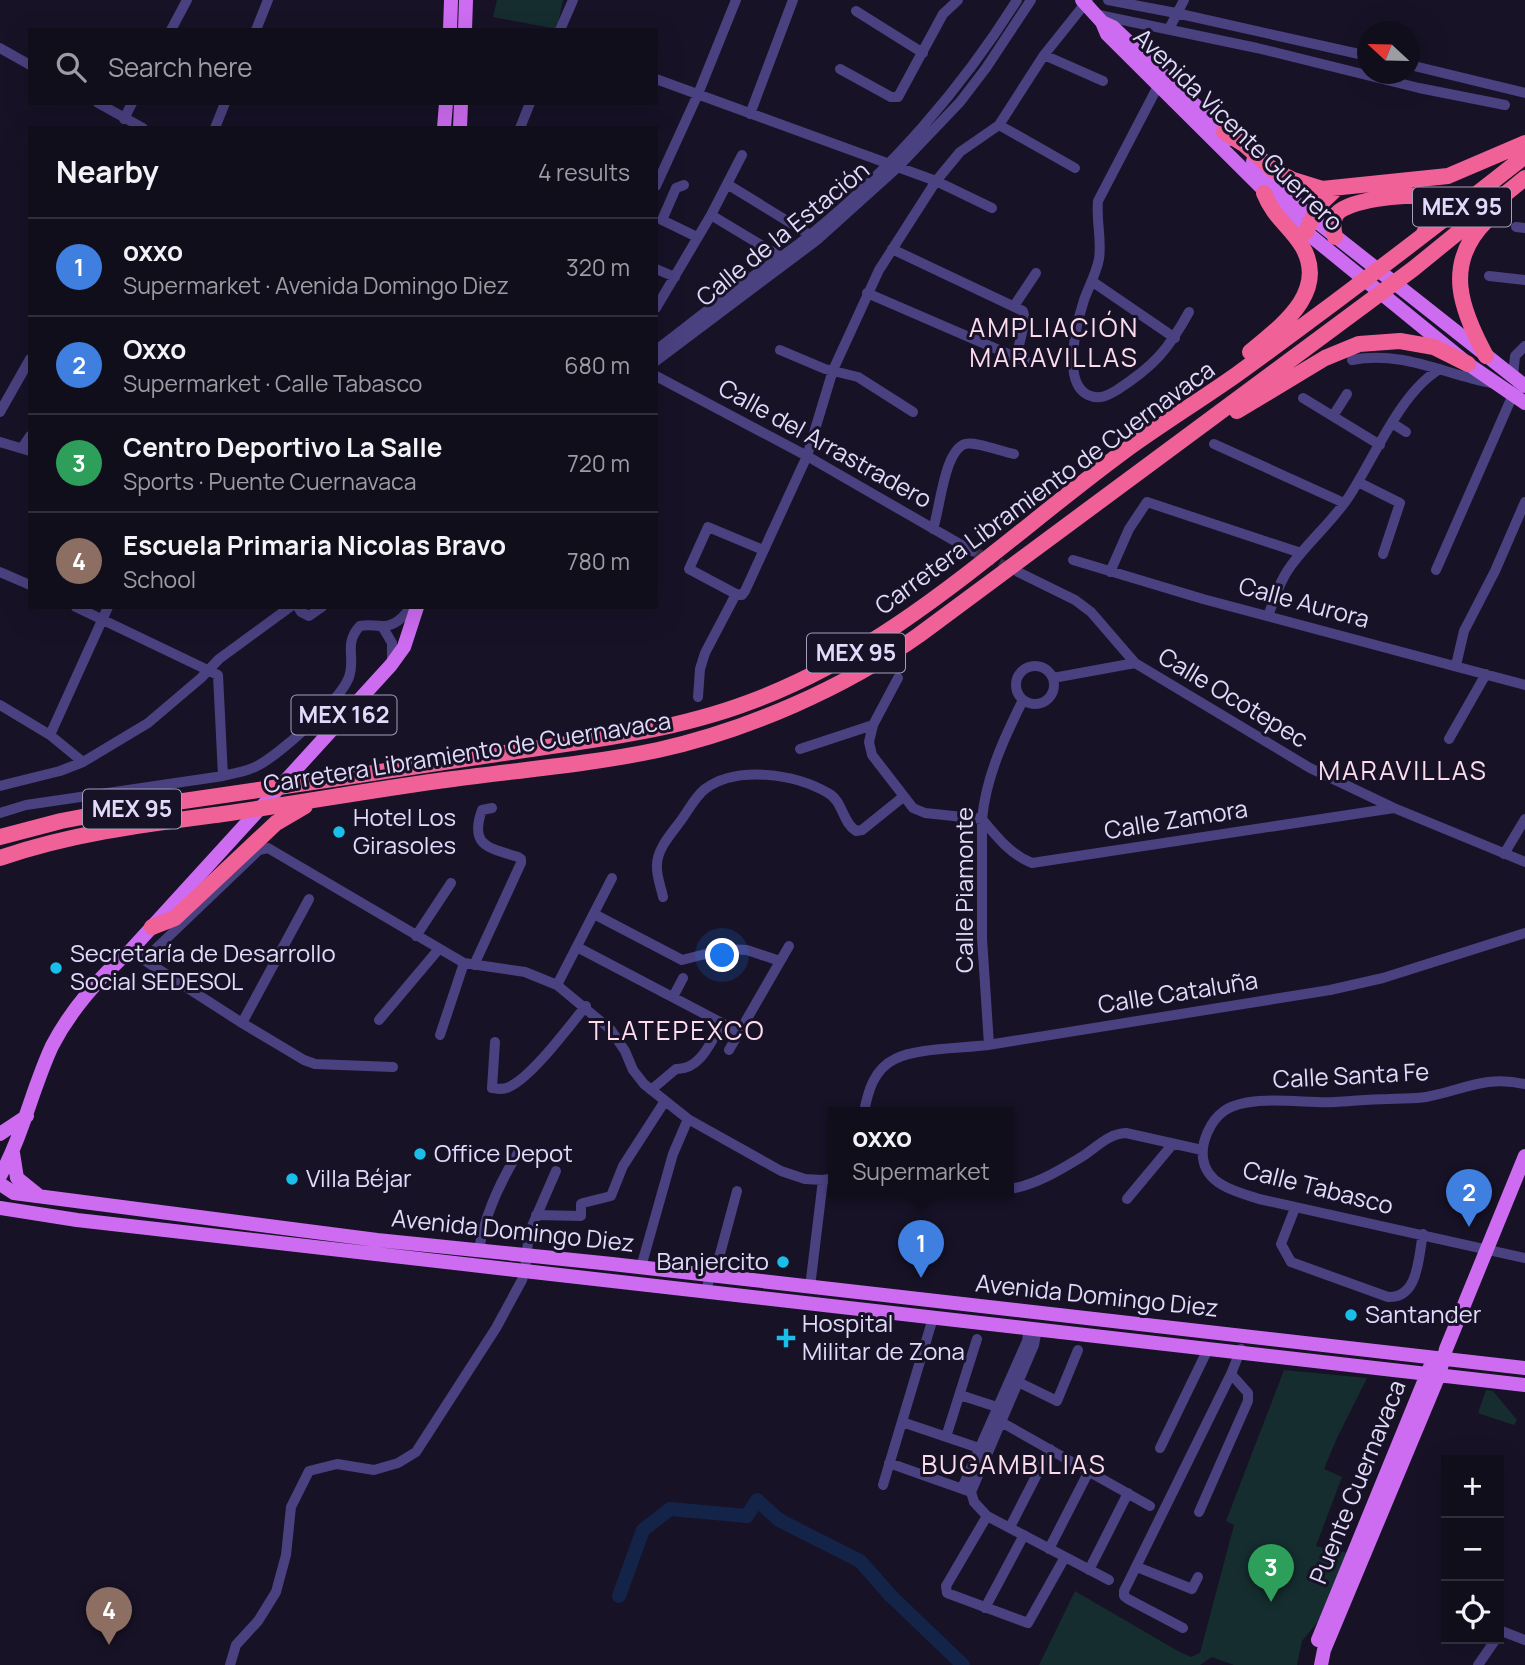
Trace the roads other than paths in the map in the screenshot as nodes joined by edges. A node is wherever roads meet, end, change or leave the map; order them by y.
1 (187, 0) edge
2 (268, 0) edge
3 (451, 0) edge
4 (466, 0) edge
5 (573, 0) edge
6 (736, 0) edge
7 (793, 0) edge
8 (958, 0) edge
9 (1108, 0) edge
10 (1184, 0) edge
11 (1024, 1) edge
12 (1090, 8) edge
13 (856, 11) dead end
14 (1176, 12) junction
15 (172, 28) edge
16 (257, 28) edge
17 (450, 28) edge
18 (465, 28) edge
19 (561, 28) edge
20 (1169, 29) junction
21 (1262, 32) junction
22 (0, 48) edge
23 (1257, 48) junction
24 (923, 52) junction
25 (1357, 54) edge
26 (1044, 55) junction
27 (28, 64) edge
28 (1420, 68) edge
29 (840, 69) dead end
30 (658, 80) edge
31 (1470, 80) junction
32 (1103, 81) dead end
33 (1158, 86) junction
34 (1525, 93) edge
35 (698, 94) junction
36 (1467, 97) junction
37 (100, 105) edge
38 (131, 105) edge
39 (224, 105) edge
40 (446, 105) edge
41 (461, 105) edge
42 (529, 105) edge
43 (1504, 105) dead end
44 (750, 114) junction
45 (1196, 115) junction
46 (124, 119) junction
47 (999, 125) junction
48 (139, 126) edge
49 (216, 126) edge
50 (444, 126) edge
51 (460, 126) edge
52 (521, 126) edge
53 (1224, 132) junction
54 (1525, 143) edge
55 (742, 155) dead end
56 (1525, 156) edge
57 (658, 158) edge
58 (668, 162) junction
59 (893, 165) junction
60 (1075, 168) dead end
61 (936, 181) junction
62 (658, 182) edge
63 (1521, 182) edge
64 (727, 184) junction
65 (684, 185) dead end
66 (1336, 189) junction
67 (1264, 192) junction
68 (992, 208) dead end
69 (711, 215) junction
70 (1308, 224) junction
71 (810, 235) junction
72 (697, 237) junction
73 (1335, 237) junction
74 (1421, 239) junction
75 (892, 249) junction
76 (785, 259) junction
77 (658, 270) edge
78 (1036, 273) dead end
79 (1489, 276) dead end
80 (675, 277) junction
81 (1525, 280) edge
82 (1093, 282) junction
83 (867, 293) junction
84 (658, 305) edge
85 (1019, 309) junction
86 (1189, 312) dead end
87 (1458, 334) junction
88 (1175, 338) junction
89 (1525, 346) edge
90 (1447, 347) junction
91 (658, 349) edge
92 (780, 350) dead end
93 (1486, 356) junction
94 (1016, 358) junction
95 (658, 359) edge
96 (1352, 360) dead end
97 (28, 363) edge
98 (1029, 363) dead end
99 (1468, 363) junction
100 (1440, 369) junction
101 (833, 370) junction
102 (658, 377) edge
103 (1497, 384) junction
104 (1519, 388) edge
105 (1346, 394) dead end
106 (1303, 398) dead end
107 (0, 412) edge
108 (913, 412) dead end
109 (1333, 416) junction
110 (1170, 419) junction
111 (1392, 423) junction
112 (1406, 432) dead end
113 (0, 442) edge
114 (1214, 444) dead end
115 (1380, 445) junction
116 (26, 449) edge
117 (1014, 454) dead end
118 (807, 456) junction
119 (1148, 465) junction
120 (1358, 482) junction
121 (1525, 502) edge
122 (1344, 503) junction
123 (933, 529) junction
124 (763, 550) junction
125 (972, 551) tunnel mouth
126 (1301, 553) junction
127 (1383, 554) dead end
128 (1073, 560) dead end
129 (1436, 570) dead end
130 (0, 572) edge
131 (1018, 572) tunnel mouth
132 (1110, 572) junction
133 (28, 584) edge
134 (736, 594) junction
135 (80, 609) edge
136 (107, 609) edge
137 (287, 609) edge
138 (299, 609) edge
139 (319, 609) edge
140 (409, 609) edge
141 (416, 609) edge
142 (1268, 616) junction
143 (103, 620) junction
144 (382, 626) junction
145 (1135, 663) junction
146 (391, 665) junction
147 (1456, 665) junction
148 (208, 671) junction
149 (1486, 674) junction
150 (898, 678) dead end
151 (1053, 678) junction
152 (1525, 685) edge
153 (698, 696) dead end
154 (1023, 700) junction
155 (0, 705) edge
156 (873, 725) junction
157 (50, 734) junction
158 (1449, 739) dead end
159 (800, 748) dead end
160 (83, 762) junction
161 (223, 776) junction
162 (0, 786) edge
163 (338, 795) junction
164 (903, 797) junction
165 (1394, 807) junction
166 (492, 808) dead end
167 (0, 813) edge
168 (1525, 819) edge
169 (982, 820) junction
170 (0, 837) edge
171 (1504, 854) junction
172 (0, 858) edge
173 (1525, 862) edge
174 (612, 878) dead end
175 (451, 883) dead end
176 (663, 897) dead end
177 (309, 899) dead end
178 (594, 914) junction
179 (152, 927) junction
180 (1525, 933) edge
181 (416, 936) junction
182 (789, 946) dead end
183 (577, 947) junction
184 (438, 950) junction
185 (130, 951) junction
186 (144, 960) junction
187 (780, 961) junction
188 (469, 964) junction
189 (683, 978) dead end
190 (557, 985) junction
191 (673, 997) junction
192 (586, 1006) junction
193 (379, 1020) dead end
194 (242, 1023) junction
195 (723, 1023) junction
196 (739, 1032) junction
197 (440, 1035) dead end
198 (495, 1042) dead end
199 (989, 1045) junction
200 (729, 1050) dead end
201 (393, 1067) dead end
202 (1525, 1084) edge
203 (651, 1090) junction
204 (665, 1101) junction
205 (864, 1107) edge
206 (28, 1115) junction
207 (688, 1119) junction
208 (0, 1134) edge
209 (1172, 1145) junction
210 (1202, 1150) junction
211 (13, 1153) junction
212 (518, 1153) dead end
213 (1525, 1156) edge
214 (556, 1171) dead end
215 (0, 1176) edge
216 (828, 1179) edge
217 (0, 1184) edge
218 (1014, 1188) edge
219 (737, 1191) dead end
220 (39, 1196) junction
221 (1127, 1199) dead end
222 (80, 1202) junction
223 (0, 1208) edge
224 (1294, 1208) junction
225 (536, 1215) junction
226 (77, 1220) junction
227 (1423, 1234) junction
228 (480, 1249) junction
229 (1488, 1249) junction
230 (1525, 1258) edge
231 (641, 1267) junction
232 (528, 1269) junction
233 (710, 1276) junction
234 (810, 1287) junction
235 (706, 1292) junction
236 (907, 1298) junction
237 (905, 1314) junction
238 (933, 1318) junction
239 (1033, 1328) junction
240 (1243, 1335) junction
241 (977, 1339) dead end
242 (1208, 1349) junction
243 (1078, 1350) dead end
244 (1444, 1350) junction
245 (1241, 1352) junction
246 (1419, 1355) junction
247 (1479, 1362) junction
248 (1525, 1368) edge
249 (1231, 1374) junction
250 (1433, 1374) junction
251 (1463, 1377) junction
252 (1018, 1382) junction
253 (1525, 1385) edge
254 (960, 1395) junction
255 (1426, 1405) junction
256 (997, 1407) junction
257 (902, 1422) junction
258 (1001, 1422) junction
259 (946, 1437) junction
260 (979, 1448) junction
261 (1160, 1448) dead end
262 (1050, 1449) junction
263 (890, 1462) junction
264 (1089, 1471) junction
265 (883, 1485) dead end
266 (967, 1490) junction
267 (1128, 1493) junction
268 (1382, 1497) junction
269 (1150, 1506) dead end
270 (1199, 1512) dead end
271 (987, 1516) junction
272 (1010, 1527) junction
273 (1024, 1535) junction
274 (1049, 1549) junction
275 (1065, 1557) junction
276 (1137, 1566) junction
277 (1089, 1570) junction
278 (1198, 1577) dead end
279 (1109, 1580) dead end
280 (985, 1608) junction
281 (1183, 1628) dead end
282 (1504, 1635) edge
283 (1525, 1640) edge
284 (1492, 1644) edge
285 (230, 1665) edge
286 (1312, 1665) edge
287 (1321, 1665) edge
288 (1478, 1665) edge

1 - 15 street
2 - 16 street
3 - 17 main road
4 - 18 main road
5 - 19 street
6 - 35 street
7 - 44 street
8 - 24 street
9 - 14 street
10 - 14 street
11 - 59 street, Calle de la Estación
12 - 20 street
12 - 26 street
12 - 33 main road, Avenida Vicente Guerrero
12 - 45 main road, Avenida Vicente Guerrero
13 - 24 street
14 - 20 street
14 - 21 street
20 - 23 street
21 - 23 street
21 - 25 street
22 - 27 street
23 - 36 street
24 - 29 street
26 - 32 street
26 - 47 street
28 - 31 street
30 - 35 street
31 - 34 street
31 - 36 street
33 - 45 main road, Avenida Vicente Guerrero
33 - 82 street
35 - 44 street
35 - 58 street
36 - 43 street
37 - 46 street
38 - 46 street
39 - 49 street
40 - 50 main road
41 - 51 main road
42 - 52 street
44 - 59 street
45 - 53 main road, Avenida Vicente Guerrero
45 - 67 main road, Avenida Vicente Guerrero
46 - 48 street
47 - 60 street
47 - 61 street
53 - 66 highway
53 - 70 main road, Avenida Vicente Guerrero
54 - 66 highway
55 - 64 street
56 - 74 highway, Carretera Libramiento de Cuernavaca / MEX 95
57 - 58 street
58 - 62 street
59 - 61 street
59 - 71 street, Calle de la Estación
59 - 76 street, Calle de la Estación
61 - 68 street
61 - 75 street
63 - 93 highway
63 - 119 highway, Carretera Libramiento de Cuernavaca / MEX 95
64 - 69 street
64 - 71 street
65 - 72 street
66 - 70 highway
67 - 70 main road, Avenida Vicente Guerrero
67 - 110 highway
69 - 72 street
69 - 76 street
70 - 73 main road, Avenida Vicente Guerrero
70 - 90 main road, Avenida Vicente Guerrero
71 - 76 street, Calle de la Estación
72 - 80 street
73 - 74 highway
73 - 87 main road, Avenida Vicente Guerrero
74 - 110 highway, Carretera Libramiento de Cuernavaca / MEX 95
75 - 83 street
75 - 85 street
76 - 91 street, Calle de la Estación
76 - 95 street, Calle de la Estación
77 - 80 street
78 - 85 street
79 - 81 street
80 - 84 street
82 - 88 street
82 - 88 street
83 - 94 street
83 - 101 street
85 - 94 street
86 - 88 street
87 - 90 main road
87 - 93 main road, Avenida Vicente Guerrero
89 - 104 street
90 - 99 main road, Avenida Vicente Guerrero
92 - 101 street
93 - 104 main road, Avenida Vicente Guerrero
94 - 98 street
96 - 100 street
97 - 107 street
99 - 103 main road, Avenida Vicente Guerrero
99 - 119 highway
100 - 103 street
100 - 111 street
101 - 108 street
101 - 118 street
102 - 118 street, Calle del Arrastradero
103 - 104 main road, Avenida Vicente Guerrero
104 - 129 street
105 - 109 street
106 - 109 street
109 - 115 street
110 - 170 highway, Carretera Libramiento de Cuernavaca / MEX 95
111 - 112 street
111 - 115 street
113 - 116 street
114 - 122 street
115 - 120 street
117 - 123 street
118 - 123 street, Calle del Arrastradero
118 - 124 street
119 - 163 highway, Carretera Libramiento de Cuernavaca / MEX 95
120 - 122 street
120 - 127 street
121 - 147 street
122 - 126 street
123 - 125 street, Calle del Arrastradero
124 - 134 street
124 - 134 street
126 - 132 street
126 - 142 street
128 - 132 street, Calle Aurora
130 - 133 street
131 - 145 street, Calle Ocotepec
132 - 142 street, Calle Aurora
134 - 153 street
135 - 143 street
136 - 143 street
137 - 148 street
138 - 139 street
140 - 144 street
141 - 146 main road, MEX 162
142 - 147 street, Calle Aurora
143 - 148 street
143 - 157 street
144 - 146 street
144 - 161 street
145 - 151 street
145 - 165 street, Calle Ocotepec
146 - 179 main road, MEX 162
147 - 149 street, Calle Aurora
148 - 160 street
148 - 161 street
149 - 152 street, Calle Aurora
149 - 158 street
150 - 156 street
151 - 154 street
151 - 154 street
154 - 169 street, Calle Piamonte
155 - 157 street
156 - 159 street
156 - 164 street
157 - 160 street
160 - 162 street
161 - 167 street
163 - 172 highway, Carretera Libramiento de Cuernavaca / MEX 95
163 - 179 highway
164 - 169 street
164 - 176 street
165 - 169 street, Calle Zamora
165 - 171 street, Calle Ocotepec
166 - 188 street
168 - 171 street
169 - 199 street, Calle Piamonte
171 - 173 street, Calle Ocotepec
174 - 178 street
175 - 181 street
177 - 194 street
178 - 183 street
178 - 187 street
179 - 185 main road, MEX 162
180 - 199 street, Calle Cataluña
181 - 184 street
181 - 186 street
182 - 187 street
183 - 190 street
183 - 191 street
184 - 188 street
184 - 193 street
185 - 186 street
185 - 206 main road, MEX 162
186 - 194 street
187 - 196 street
188 - 190 street
188 - 197 street
189 - 191 street
190 - 192 street
191 - 195 street
192 - 198 street
192 - 203 street
194 - 201 street
195 - 196 street
195 - 203 street
196 - 200 street
199 - 205 street, Calle Cataluña
202 - 210 street, Calle Santa Fe
203 - 204 street
204 - 207 street
204 - 225 street
206 - 208 main road
206 - 211 main road, MEX 162
207 - 216 street
207 - 231 street
209 - 210 street
209 - 218 street
209 - 221 street
210 - 224 street, Calle Tabasco
211 - 215 main road, MEX 162
211 - 220 main road
212 - 228 street
213 - 229 main road, Puente Cuernavaca
214 - 225 street
216 - 234 street
217 - 220 main road, Avenida Domingo Diez
219 - 233 street
220 - 222 main road, Avenida Domingo Diez
222 - 226 main road
222 - 228 main road, Avenida Domingo Diez
223 - 226 main road, Avenida Domingo Diez
224 - 227 street, Calle Tabasco
224 - 227 street
225 - 232 street
226 - 232 main road, Avenida Domingo Diez
227 - 229 street, Calle Tabasco
228 - 232 main road, Avenida Domingo Diez
229 - 230 street, Calle Tabasco
229 - 244 main road, Puente Cuernavaca
231 - 232 main road, Avenida Domingo Diez
231 - 233 main road, Avenida Domingo Diez
232 - 235 main road, Avenida Domingo Diez
232 - 285 street
233 - 234 main road, Avenida Domingo Diez
233 - 235 street
234 - 236 main road, Avenida Domingo Diez
235 - 237 main road, Avenida Domingo Diez
236 - 237 main road
236 - 240 main road, Avenida Domingo Diez
237 - 238 main road, Avenida Domingo Diez
238 - 239 main road, Avenida Domingo Diez
238 - 257 street
239 - 242 main road, Avenida Domingo Diez
239 - 252 street
239 - 256 street
240 - 245 street
240 - 246 main road, Avenida Domingo Diez
241 - 254 street
242 - 245 main road, Avenida Domingo Diez
242 - 261 street
243 - 252 street
244 - 246 main road, Avenida Domingo Diez
244 - 246 main road
244 - 247 main road, Avenida Domingo Diez
244 - 247 main road
244 - 250 main road, Puente Cuernavaca
245 - 249 street
245 - 250 main road, Avenida Domingo Diez
247 - 248 main road, Avenida Domingo Diez
249 - 270 street
249 - 276 street
250 - 251 main road, Avenida Domingo Diez
250 - 255 main road, Puente Cuernavaca
250 - 268 main road, Puente Cuernavaca
251 - 253 main road, Avenida Domingo Diez
251 - 255 main road
252 - 258 street
254 - 256 street
254 - 259 street
255 - 268 main road, Puente Cuernavaca
256 - 260 street
257 - 259 street
257 - 263 street
258 - 262 street
258 - 266 street
259 - 260 street
260 - 266 street
262 - 264 street
262 - 272 street
263 - 265 street
263 - 266 street
264 - 267 street
264 - 274 street
266 - 271 street
267 - 269 street
267 - 277 street
268 - 286 main road, Puente Cuernavaca
268 - 287 main road, Puente Cuernavaca
271 - 272 street
271 - 280 street
272 - 273 street
273 - 274 street
273 - 280 street
274 - 275 street
275 - 277 street
275 - 280 street
276 - 278 street
276 - 281 street
277 - 279 street
282 - 283 street
284 - 288 street

